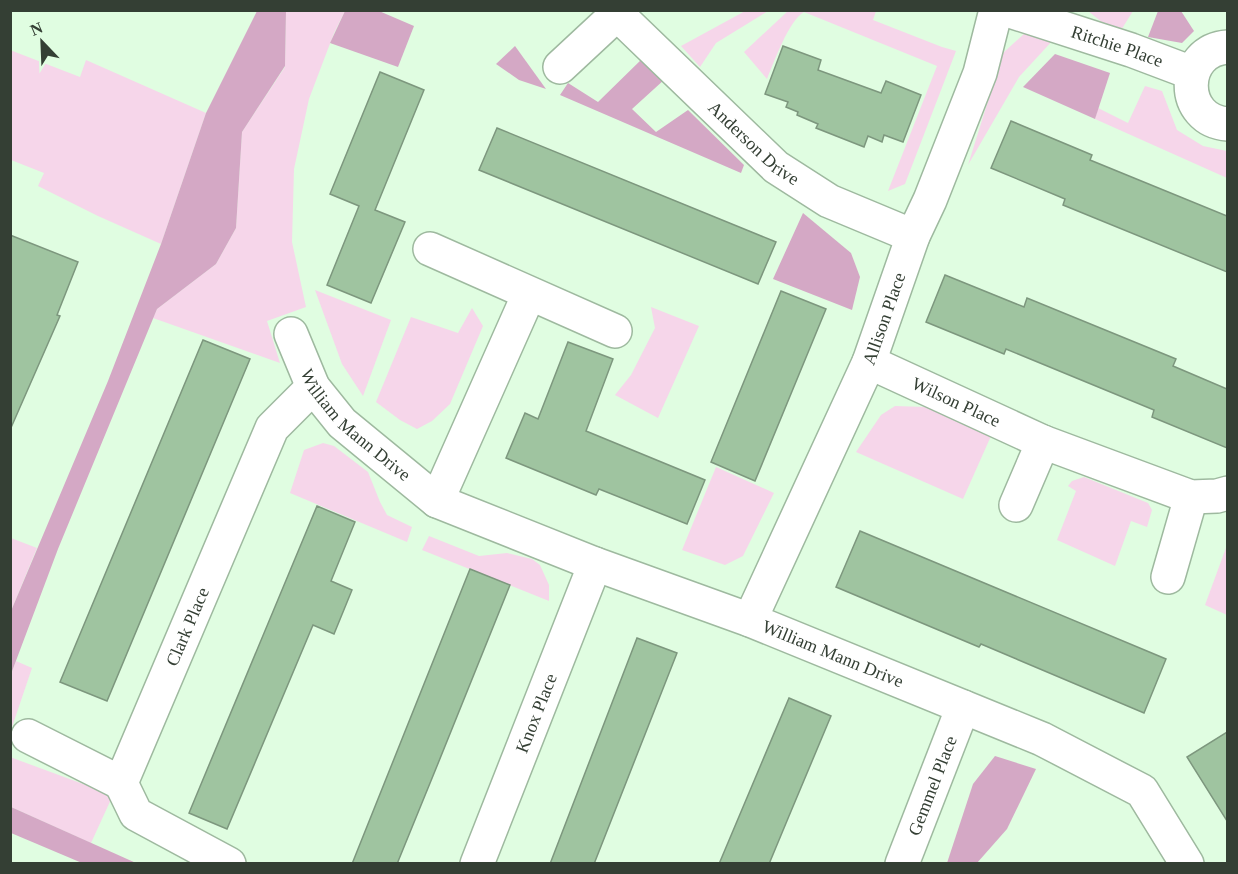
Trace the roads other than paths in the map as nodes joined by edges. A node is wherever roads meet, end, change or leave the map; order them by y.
1 (996, 10) edge
2 (1007, 10) edge
3 (615, 12) edge
4 (1227, 47) edge
5 (560, 67) dead end
6 (1192, 73) junction
7 (1227, 124) edge
8 (913, 236) junction
9 (430, 249) dead end
10 (529, 294) junction
11 (615, 331) dead end
12 (291, 334) dead end
13 (869, 362) junction
14 (313, 387) junction
15 (1043, 442) junction
16 (1227, 493) edge
17 (1191, 497) junction
18 (437, 501) junction
19 (1016, 505) dead end
20 (595, 564) junction
21 (1168, 577) dead end
22 (750, 620) junction
23 (963, 707) junction
24 (28, 735) dead end
25 (121, 783) junction
26 (229, 864) edge
27 (477, 864) edge
28 (902, 864) edge
29 (1187, 864) edge

1 - 8 street, Allison Place
2 - 6 street, Ritchie Place
3 - 5 street, Anderson Drive
3 - 8 street, Anderson Drive
4 - 6 street
6 - 7 street
8 - 13 street, Allison Place
9 - 10 street
10 - 11 street
10 - 18 street
12 - 14 street, William Mann Drive
13 - 15 street, Wilson Place
13 - 22 street, Allison Place
14 - 18 street, William Mann Drive
14 - 25 street, Clark Place
15 - 17 street, Wilson Place
15 - 19 street
16 - 17 street, Wilson Place
17 - 21 street
18 - 20 street, William Mann Drive
20 - 22 street, William Mann Drive
20 - 27 street, Knox Place
22 - 23 street, William Mann Drive
23 - 28 street, Gemmel Place
23 - 29 street, William Mann Drive
24 - 25 street
25 - 26 street

